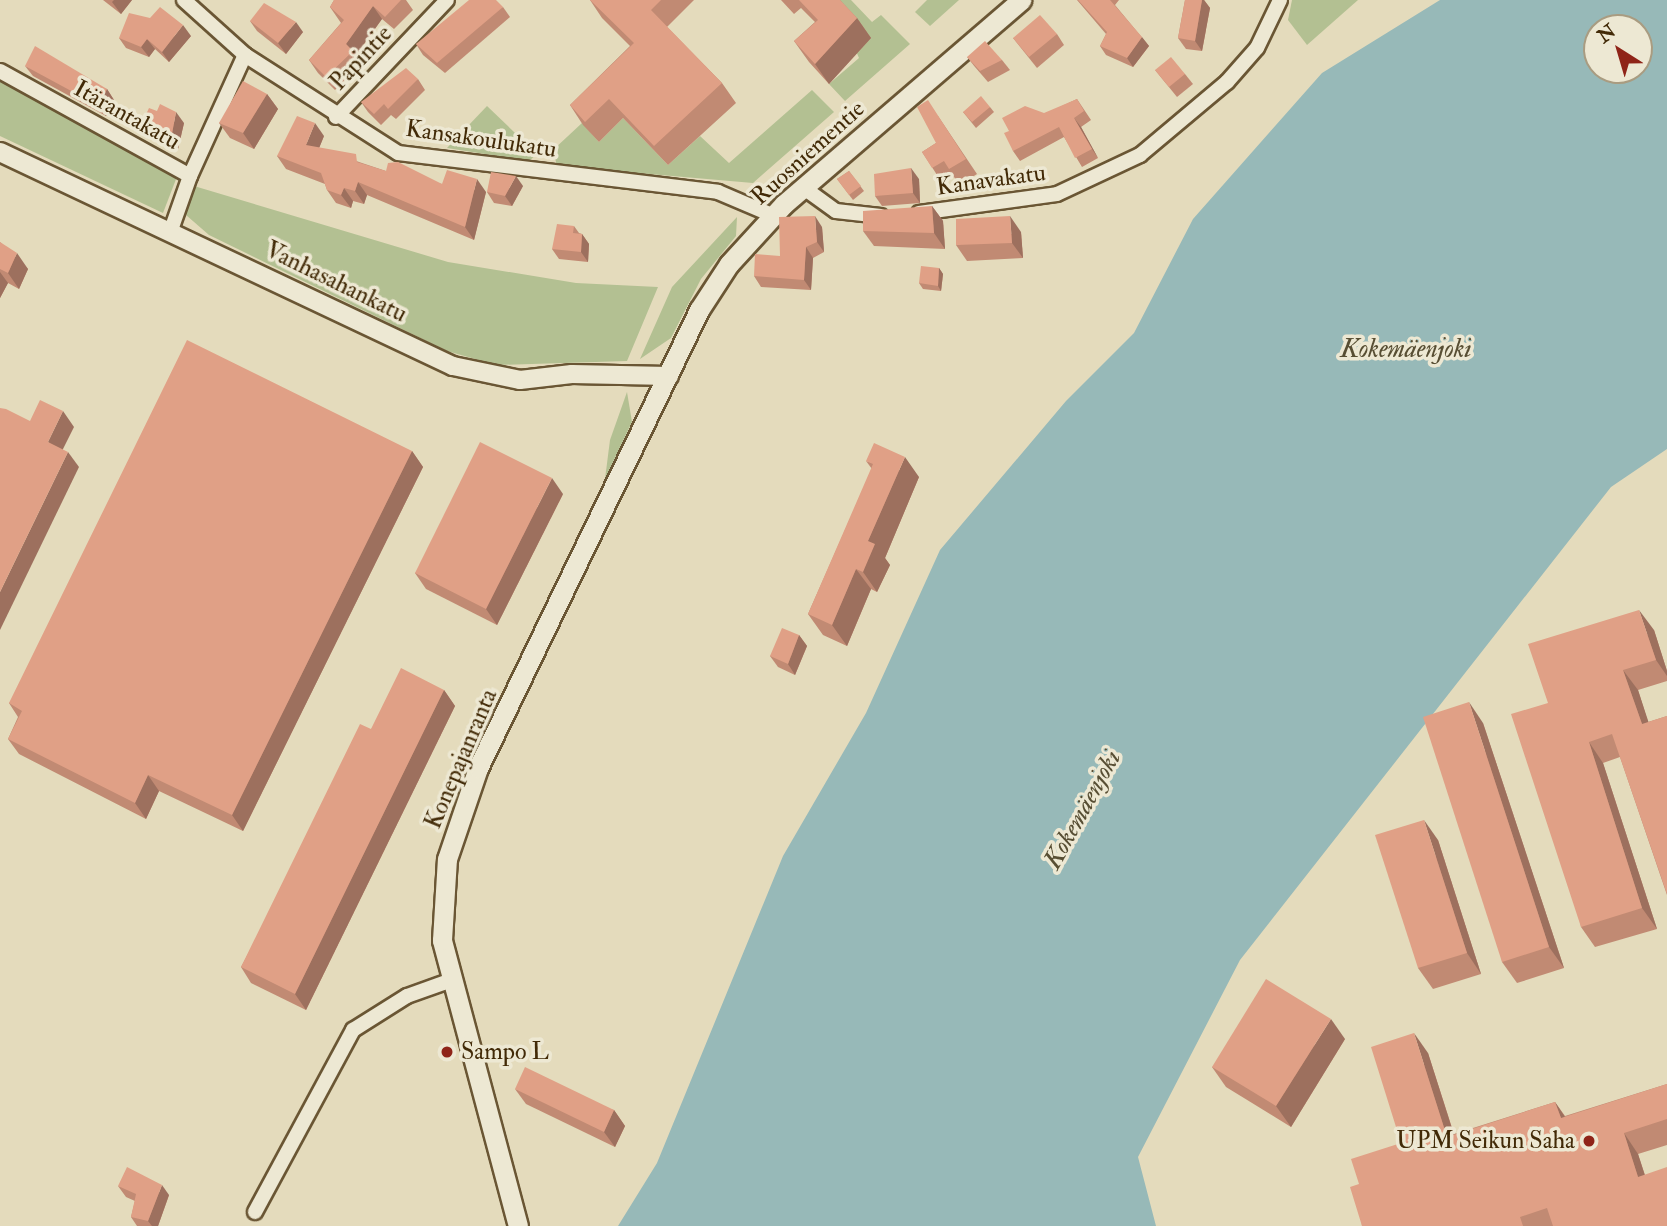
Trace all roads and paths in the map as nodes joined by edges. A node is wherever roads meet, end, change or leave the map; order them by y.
1 (184, 0) edge
2 (447, 0) edge
3 (1021, 0) edge
4 (1280, 0) edge
5 (245, 55) junction
6 (0, 71) edge
7 (336, 117) junction
8 (0, 152) edge
9 (190, 176) junction
10 (804, 188) junction
11 (772, 215) junction
12 (171, 230) junction
13 (669, 376) junction
14 (449, 981) junction
15 (255, 1212) dead end
16 (518, 1226) edge

1 - 5 street, Kansakoulukatu
2 - 7 street, Papintie
3 - 10 main road, Ruosniementie
4 - 10 street, Kanavakatu
5 - 7 street, Kansakoulukatu
5 - 9 street, Itärantakatu
6 - 9 street, Itärantakatu
7 - 11 street, Kansakoulukatu
8 - 12 street, Vanhasahankatu
9 - 12 street
10 - 11 main road, Ruosniementie
11 - 13 main road, Ruosniementie
12 - 13 street, Vanhasahankatu
13 - 14 main road, Konepajanranta
14 - 15 street
14 - 16 main road, Konepajanranta

